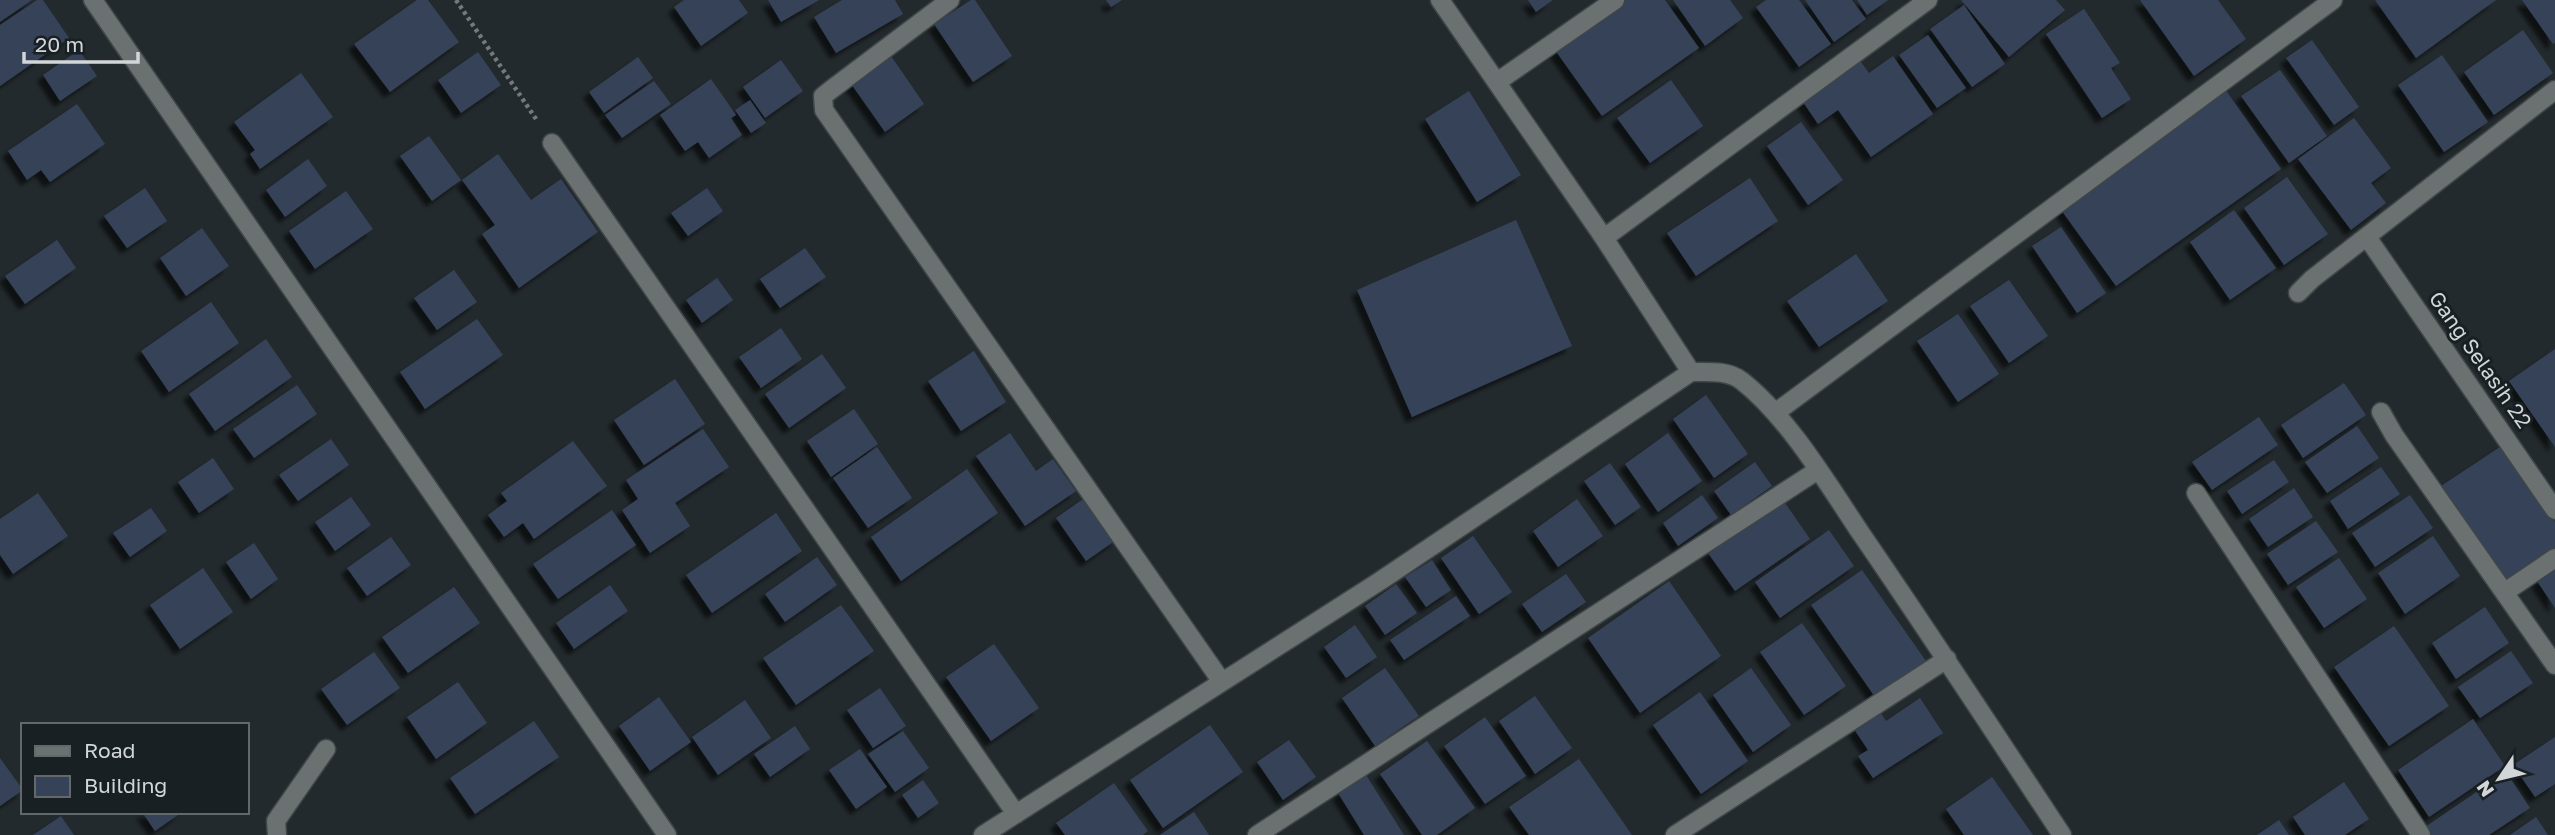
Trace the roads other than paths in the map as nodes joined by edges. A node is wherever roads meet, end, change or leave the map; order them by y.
1 (93, 0) edge
2 (950, 0) edge
3 (1440, 0) edge
4 (1615, 0) edge
5 (1928, 0) edge
6 (2333, 0) edge
7 (1497, 82) junction
8 (2555, 90) edge
9 (552, 143) road end
10 (2367, 237) junction
11 (1604, 238) junction
12 (2298, 293) dead end
13 (1691, 372) junction
14 (2381, 412) dead end
15 (1775, 413) junction
16 (1818, 470) junction
17 (2196, 493) dead end
18 (2555, 510) edge
19 (2555, 558) edge
20 (2505, 592) junction
21 (1947, 659) junction
22 (2555, 665) edge
23 (1222, 682) junction
24 (326, 749) dead end
25 (1016, 814) junction
26 (277, 835) edge
27 (667, 835) edge
28 (983, 835) edge
29 (1257, 835) edge
30 (1675, 835) edge
31 (2062, 835) edge
32 (2421, 835) edge

1 - 27 street
2 - 23 street
3 - 7 street
4 - 7 street
5 - 11 street
6 - 15 street
7 - 11 street
8 - 10 street
9 - 25 street
10 - 12 street
10 - 18 street, Gang Selasih 22
11 - 13 street
13 - 15 street
13 - 23 street
14 - 20 street
15 - 16 street
16 - 21 street
16 - 29 street
17 - 32 street
19 - 20 street
20 - 22 street
21 - 30 street
21 - 31 street
23 - 25 street
24 - 26 street
25 - 28 street

